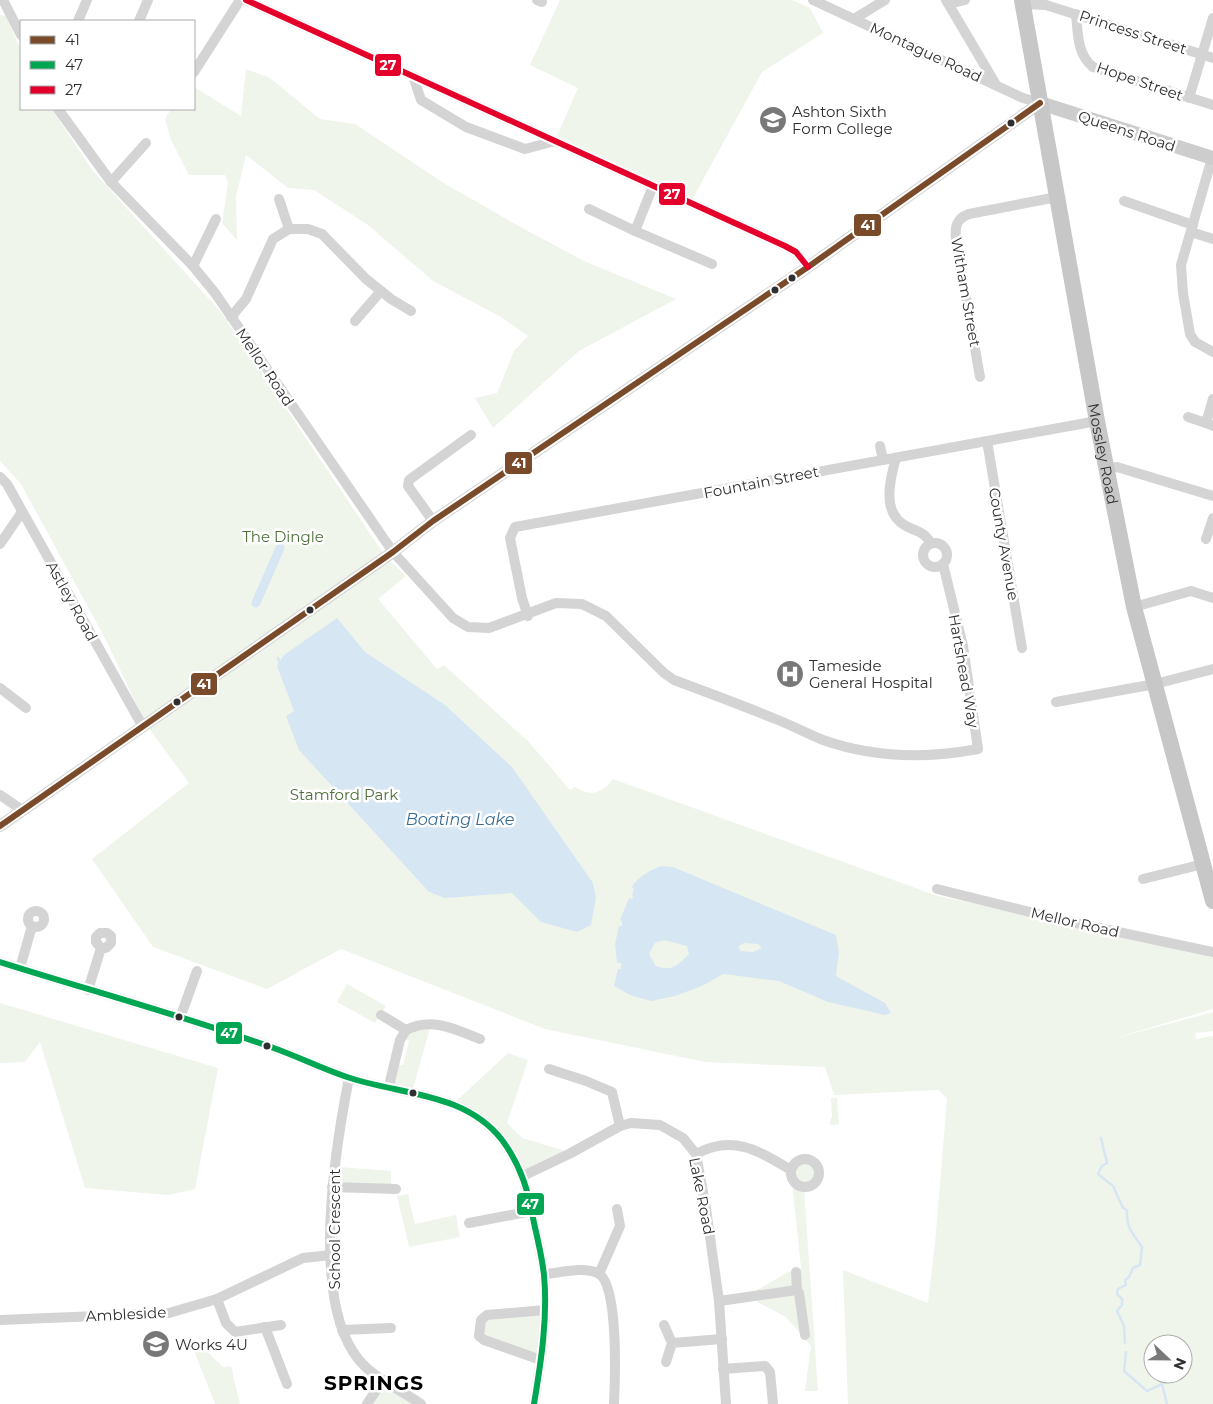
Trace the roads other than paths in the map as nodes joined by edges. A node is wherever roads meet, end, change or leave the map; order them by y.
1 (3, 0) edge
2 (87, 0) edge
3 (148, 0) edge
4 (240, 0) edge
5 (246, 0) edge
6 (813, 0) edge
7 (885, 0) edge
8 (965, 0) edge
9 (948, 2) edge
10 (1023, 2) edge
11 (828, 3) edge
12 (1076, 14) junction
13 (854, 18) junction
14 (1213, 18) edge
15 (78, 20) edge
16 (139, 20) edge
17 (20, 33) edge
18 (1202, 54) junction
19 (1213, 58) edge
20 (195, 70) edge
21 (413, 76) junction
22 (995, 83) junction
23 (1189, 98) junction
24 (1040, 103) junction
25 (1213, 106) edge
26 (61, 110) edge
27 (555, 141) junction
28 (146, 143) dead end
29 (1212, 158) edge
30 (111, 182) junction
31 (653, 186) junction
32 (1057, 197) junction
33 (279, 199) dead end
34 (1124, 202) dead end
35 (589, 209) dead end
36 (216, 219) dead end
37 (1192, 228) junction
38 (289, 229) junction
39 (635, 231) junction
40 (1213, 239) edge
41 (712, 264) dead end
42 (193, 266) junction
43 (808, 267) junction
44 (381, 291) junction
45 (411, 310) dead end
46 (231, 317) junction
47 (356, 321) dead end
48 (1213, 352) edge
49 (980, 377) dead end
50 (1213, 399) edge
51 (1188, 417) dead end
52 (1096, 421) junction
53 (1209, 424) edge
54 (471, 435) dead end
55 (987, 441) junction
56 (880, 446) dead end
57 (896, 458) junction
58 (883, 460) junction
59 (1106, 469) junction
60 (0, 477) edge
61 (1213, 496) edge
62 (22, 512) junction
63 (1213, 518) edge
64 (434, 521) junction
65 (1206, 539) dead end
66 (931, 543) junction
67 (0, 544) edge
68 (393, 552) junction
69 (943, 564) junction
70 (1213, 598) edge
71 (1134, 607) junction
72 (528, 616) junction
73 (1022, 648) dead end
74 (1213, 669) edge
75 (1155, 684) junction
76 (0, 688) edge
77 (1056, 702) dead end
78 (26, 708) dead end
79 (143, 727) junction
80 (0, 795) edge
81 (22, 810) junction
82 (0, 826) edge
83 (1203, 864) junction
84 (1143, 879) dead end
85 (938, 889) dead end
86 (1213, 901) edge
87 (32, 926) dead end
88 (101, 948) dead end
89 (1213, 952) edge
90 (0, 962) edge
91 (20, 968) junction
92 (197, 971) dead end
93 (88, 990) junction
94 (381, 1015) dead end
95 (180, 1018) junction
96 (406, 1030) junction
97 (480, 1039) dead end
98 (550, 1069) dead end
99 (348, 1078) junction
100 (389, 1086) junction
101 (620, 1126) junction
102 (696, 1154) junction
103 (791, 1170) dead end
104 (523, 1176) junction
105 (332, 1187) junction
106 (396, 1189) dead end
107 (618, 1209) dead end
108 (532, 1210) junction
109 (470, 1223) dead end
110 (331, 1254) junction
111 (796, 1272) dead end
112 (544, 1274) junction
113 (599, 1274) junction
114 (797, 1290) junction
115 (217, 1299) junction
116 (718, 1301) junction
117 (545, 1310) junction
118 (0, 1320) edge
119 (282, 1325) dead end
120 (664, 1325) dead end
121 (264, 1327) junction
122 (392, 1328) dead end
123 (342, 1330) junction
124 (805, 1335) dead end
125 (722, 1339) junction
126 (672, 1343) junction
127 (541, 1360) junction
128 (666, 1362) dead end
129 (723, 1369) junction
130 (383, 1380) junction
131 (287, 1384) dead end
132 (367, 1404) edge
133 (421, 1404) edge
134 (534, 1404) edge
135 (614, 1404) edge
136 (726, 1404) edge
137 (773, 1404) edge

1 - 17 street
2 - 15 street
3 - 16 street
4 - 20 street
5 - 21 street
6 - 11 street, Montague Road
7 - 13 street
8 - 9 street
9 - 22 street
10 - 12 street, Princess Street
10 - 24 main road, Mossley Road
11 - 13 street, Montague Road
12 - 18 street, Princess Street
12 - 23 street, Hope Street
13 - 22 street, Montague Road
14 - 18 street
18 - 19 street, Princess Street
18 - 23 street
21 - 27 street
21 - 27 street
22 - 24 street, Montague Road
23 - 25 street, Hope Street
24 - 29 main road, Queens Road
24 - 32 main road, Mossley Road
24 - 43 street
26 - 30 street, Mellor Road
27 - 31 street
28 - 30 street
29 - 37 street
30 - 42 street, Mellor Road
31 - 39 street
31 - 43 street
32 - 49 street, Witham Street
32 - 52 main road, Mossley Road
33 - 38 street
34 - 37 street
35 - 39 street
36 - 42 street
37 - 40 street
37 - 48 street
38 - 44 street
38 - 46 street
39 - 41 street
42 - 46 street, Mellor Road
43 - 64 street
44 - 45 street
44 - 47 street
46 - 68 street, Mellor Road
50 - 53 street
51 - 53 street
52 - 55 street, Fountain Street
52 - 59 main road, Mossley Road
54 - 64 street
55 - 57 street, Fountain Street
55 - 73 street, County Avenue
56 - 58 street
57 - 58 street, Fountain Street
57 - 66 street
58 - 72 street, Fountain Street
59 - 61 street
59 - 71 main road, Mossley Road
60 - 62 street, Astley Road
62 - 67 street
62 - 79 street, Astley Road
63 - 65 street
64 - 68 street
66 - 69 street
66 - 69 street
68 - 72 street, Mellor Road
68 - 79 street
69 - 72 street, Hartshead Way
70 - 71 street
71 - 75 main road, Mossley Road
74 - 75 street
75 - 77 street
75 - 83 main road, Mossley Road
76 - 78 street
79 - 81 street
80 - 81 street
81 - 82 street
83 - 84 street
83 - 86 main road, Mossley Road
85 - 89 street, Mellor Road
87 - 91 street
88 - 93 street
90 - 91 street
91 - 93 street
92 - 95 street
93 - 95 street
94 - 96 street
95 - 99 street
96 - 97 street
96 - 100 street
98 - 101 street
99 - 100 street
99 - 105 street, School Crescent
100 - 104 street
101 - 102 street, Lake Road
101 - 104 street, Lake Road
102 - 103 street
102 - 116 street, Lake Road
104 - 108 street
105 - 106 street
105 - 110 street, School Crescent
107 - 113 street
108 - 109 street
108 - 112 street
110 - 115 street, Ambleside
110 - 123 street, School Crescent
111 - 114 street
112 - 113 street
112 - 117 street
113 - 135 street
114 - 116 street
114 - 124 street
115 - 118 street, Ambleside
115 - 121 street
116 - 125 street, Lake Road
117 - 127 street
117 - 127 street
119 - 121 street
120 - 126 street
121 - 131 street
122 - 123 street
123 - 130 street, School Crescent
125 - 126 street
125 - 129 street, Lake Road
126 - 128 street
127 - 134 street
129 - 136 street, Lake Road
129 - 137 street
130 - 132 street
130 - 133 street, School Crescent

